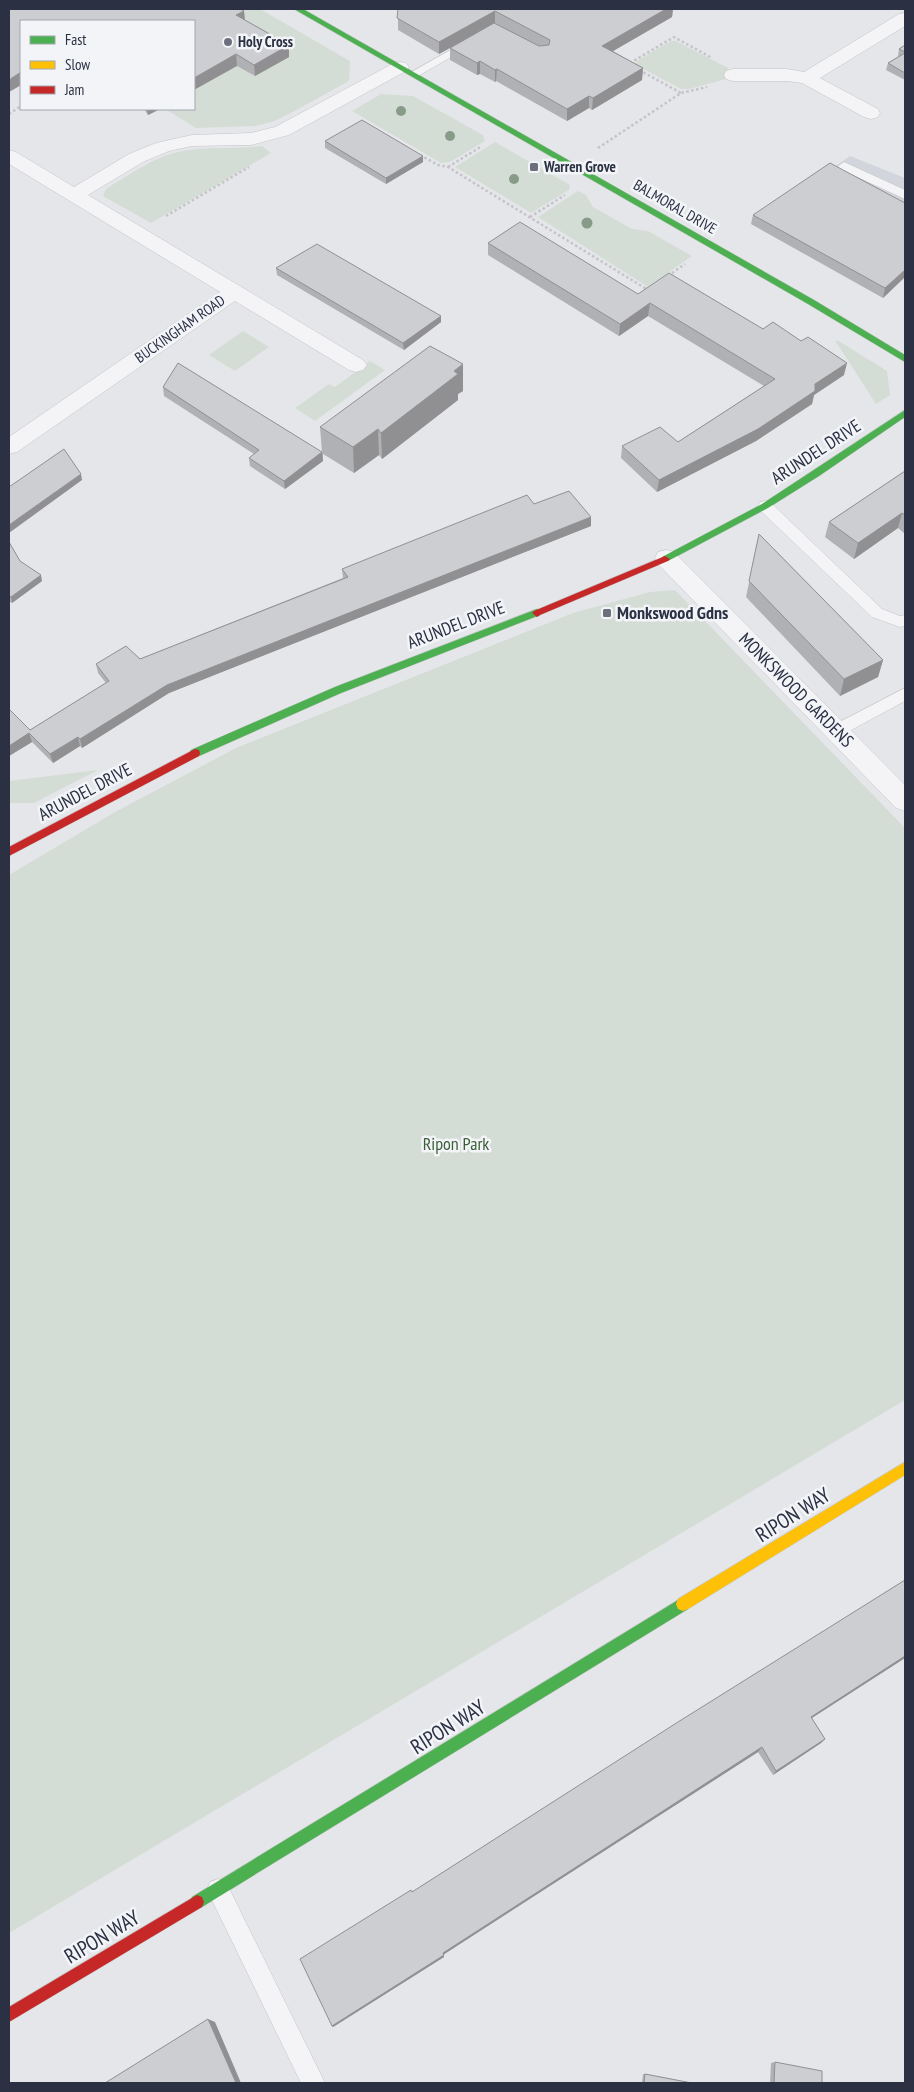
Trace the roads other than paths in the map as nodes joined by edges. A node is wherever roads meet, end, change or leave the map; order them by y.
1 (299, 9) edge
2 (905, 18) edge
3 (478, 38) edge
4 (407, 71) junction
5 (734, 75) road end
6 (807, 78) junction
7 (871, 113) dead end
8 (9, 156) edge
9 (844, 166) dead end
10 (75, 195) junction
11 (905, 195) edge
12 (234, 292) junction
13 (905, 359) edge
14 (356, 365) dead end
15 (905, 413) edge
16 (9, 447) edge
17 (765, 506) junction
18 (666, 558) junction
19 (905, 620) edge
20 (905, 694) edge
21 (836, 731) junction
22 (905, 801) edge
23 (9, 852) edge
24 (905, 1468) edge
25 (218, 1890) junction
26 (9, 2015) edge
27 (313, 2083) edge

1 - 4 street, BALMORAL DRIVE
2 - 6 street
3 - 4 lane
4 - 10 street
4 - 13 street, BALMORAL DRIVE
5 - 6 street
6 - 7 street
8 - 10 street, BUCKINGHAM ROAD
9 - 11 lane
10 - 12 street, BUCKINGHAM ROAD
12 - 14 street
12 - 16 street, BUCKINGHAM ROAD
15 - 17 street, ARUNDEL DRIVE
17 - 18 street, ARUNDEL DRIVE
17 - 19 lane
18 - 21 street, MONKSWOOD GARDENS
18 - 23 street, ARUNDEL DRIVE
20 - 21 lane
21 - 22 street, MONKSWOOD GARDENS
24 - 25 street, RIPON WAY
25 - 26 street, RIPON WAY
25 - 27 lane

